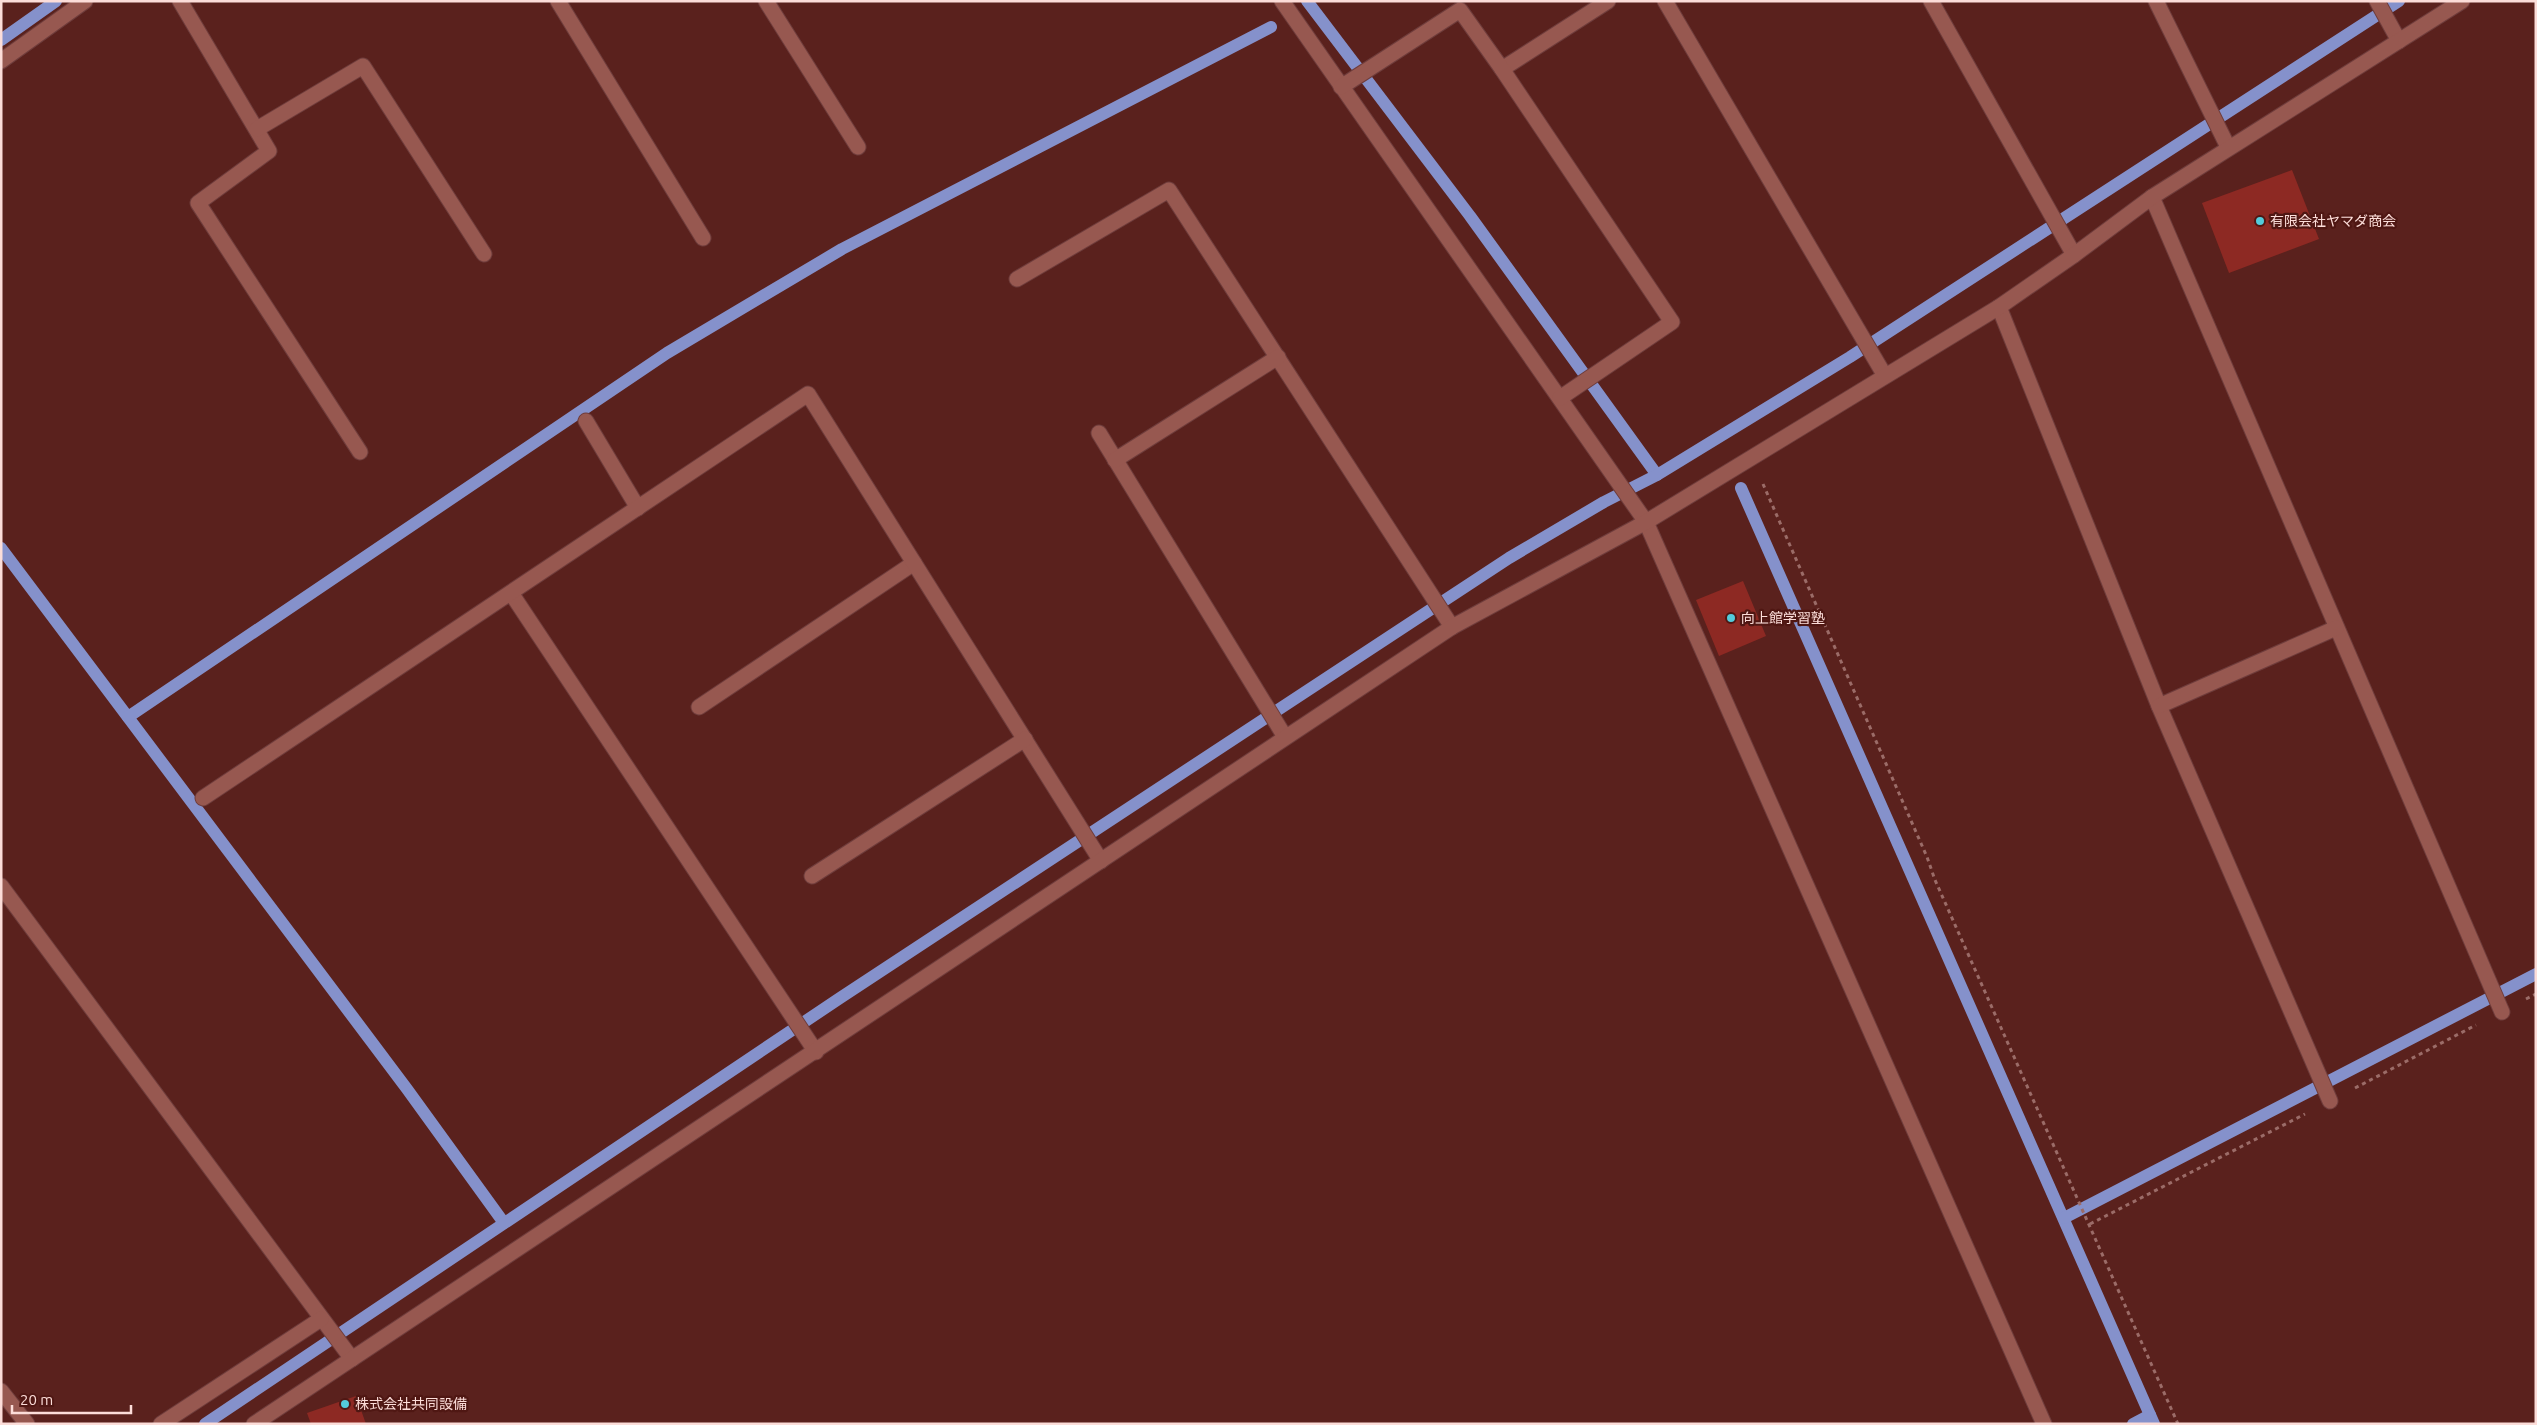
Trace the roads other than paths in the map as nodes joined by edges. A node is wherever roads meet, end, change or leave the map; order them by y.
1 (85, 1) edge
2 (180, 1) edge
3 (558, 1) edge
4 (766, 1) edge
5 (1608, 1) edge
6 (1665, 1) edge
7 (1931, 1) edge
8 (2156, 1) edge
9 (2377, 1) edge
10 (2462, 1) edge
11 (1284, 2) edge
12 (2399, 41) junction
13 (1, 61) edge
14 (1502, 69) junction
15 (1347, 83) junction
16 (257, 129) junction
17 (2226, 141) junction
18 (858, 146) dead end
19 (2152, 197) junction
20 (703, 238) dead end
21 (484, 254) dead end
22 (2074, 255) junction
23 (1016, 279) dead end
24 (1999, 307) junction
25 (1278, 357) junction
26 (1885, 376) junction
27 (1560, 398) junction
28 (586, 421) dead end
29 (1099, 433) dead end
30 (360, 452) dead end
31 (1115, 460) junction
32 (638, 508) junction
33 (1646, 522) junction
34 (914, 563) junction
35 (511, 592) junction
36 (1449, 624) junction
37 (2336, 628) junction
38 (698, 706) dead end
39 (2159, 706) junction
40 (1281, 731) junction
41 (1025, 740) junction
42 (203, 798) dead end
43 (1097, 854) junction
44 (812, 876) dead end
45 (1, 886) edge
46 (2500, 1007) dead end
47 (811, 1045) junction
48 (2324, 1089) dead end
49 (324, 1322) junction
50 (352, 1359) junction
51 (1, 1391) edge
52 (27, 1424) edge
53 (161, 1424) edge
54 (254, 1424) edge
55 (2044, 1424) edge

1 - 13 street
2 - 16 street
3 - 20 street
4 - 18 street
5 - 14 street
6 - 26 street
7 - 22 street
8 - 17 street
9 - 12 street
10 - 12 street
11 - 15 street
12 - 17 street
14 - 15 street
14 - 27 street
15 - 27 street
16 - 21 street
16 - 30 street
17 - 19 street
19 - 22 street
19 - 37 street
22 - 24 street
23 - 25 street
24 - 26 street
24 - 39 street
25 - 31 street
25 - 36 street
26 - 33 street
27 - 33 street
28 - 32 street
29 - 31 street
31 - 40 street
32 - 34 street
32 - 35 street
33 - 36 street
33 - 55 street
34 - 38 street
34 - 41 street
35 - 42 street
35 - 47 street
36 - 40 street
37 - 39 street
37 - 46 street
39 - 48 street
40 - 43 street
41 - 43 street
41 - 44 street
43 - 47 street
45 - 49 street
47 - 50 street
49 - 50 street
49 - 53 street
50 - 54 street
51 - 52 street

